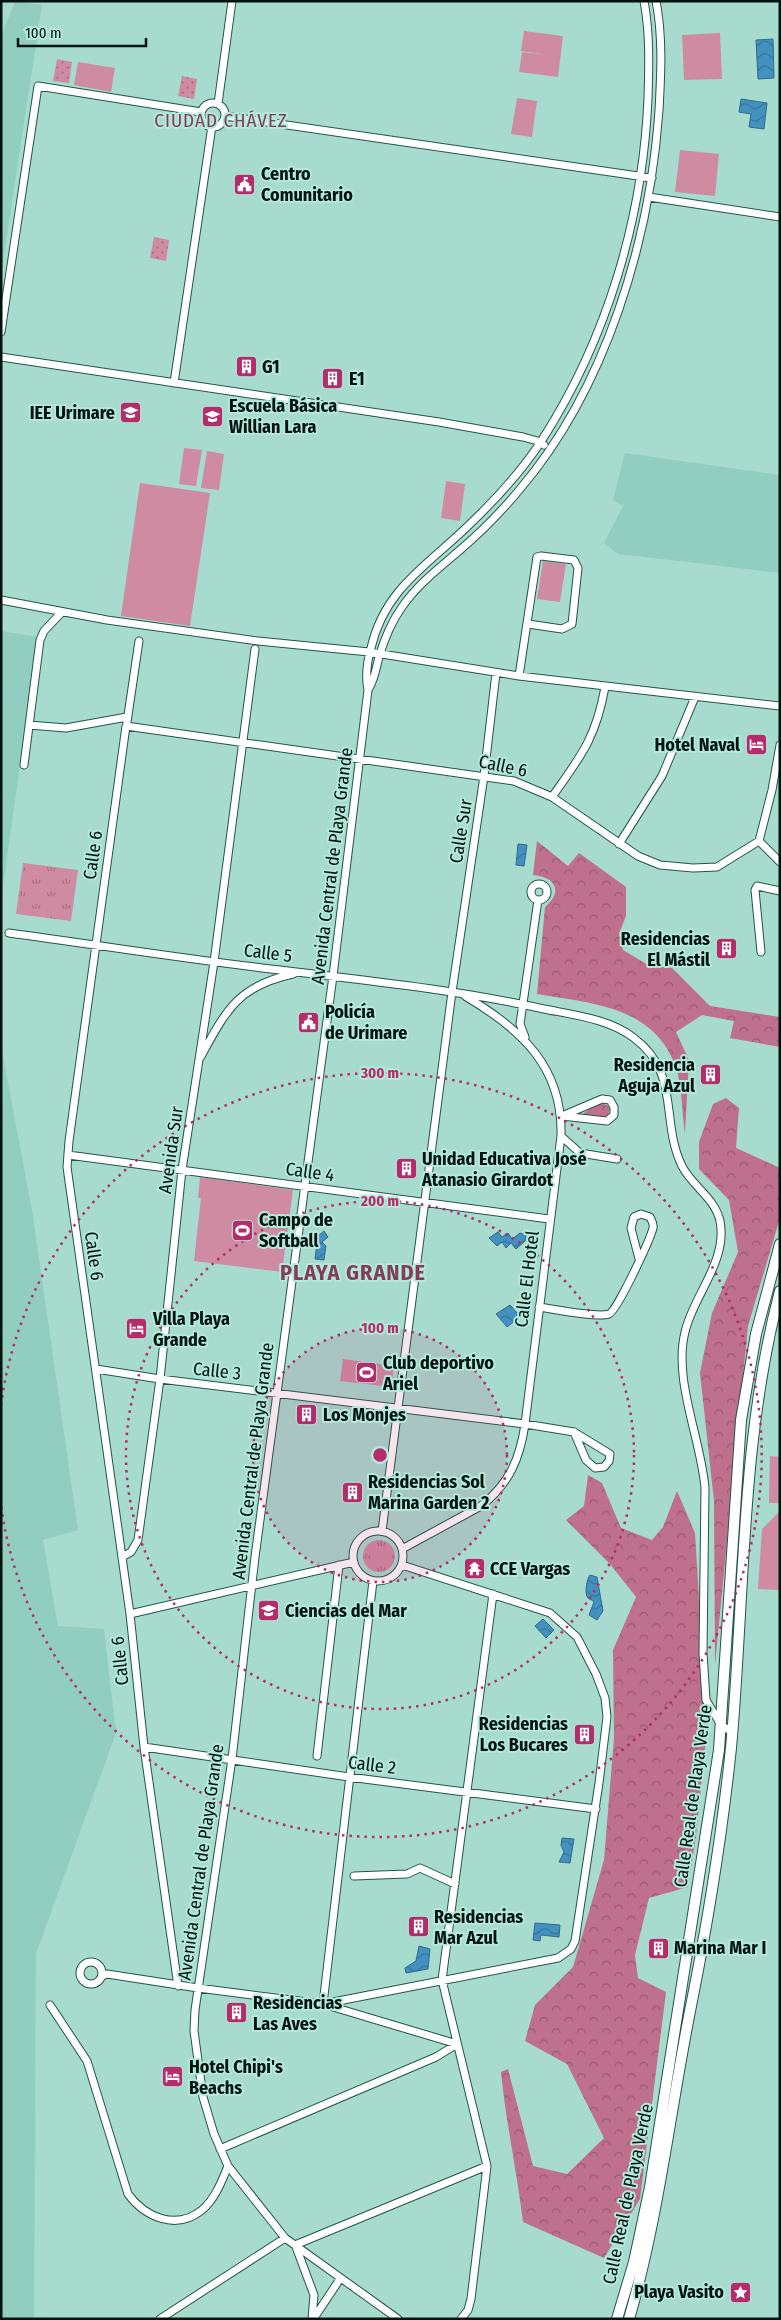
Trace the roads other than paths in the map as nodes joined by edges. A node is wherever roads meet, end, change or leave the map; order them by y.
1 (232, 1) edge
2 (644, 1) edge
3 (656, 1) edge
4 (218, 104) junction
5 (201, 112) junction
6 (224, 116) junction
7 (212, 126) junction
8 (641, 176) junction
9 (652, 178) junction
10 (649, 197) junction
11 (780, 217) edge
12 (1, 332) edge
13 (1, 357) edge
14 (174, 383) junction
15 (541, 442) junction
16 (550, 451) junction
17 (1, 600) edge
18 (62, 612) junction
19 (528, 624) junction
20 (139, 641) dead end
21 (255, 649) dead end
22 (369, 652) junction
23 (380, 654) junction
24 (367, 666) junction
25 (377, 668) junction
26 (496, 673) junction
27 (519, 676) junction
28 (605, 687) junction
29 (368, 690) junction
30 (695, 697) junction
31 (779, 706) edge
32 (127, 718) junction
33 (29, 725) junction
34 (126, 726) junction
35 (241, 742) junction
36 (780, 745) edge
37 (360, 758) junction
38 (24, 765) dead end
39 (484, 776) junction
40 (552, 797) junction
41 (759, 841) junction
42 (620, 844) junction
43 (780, 862) edge
44 (780, 891) edge
45 (538, 900) dead end
46 (9, 933) dead end
47 (96, 945) junction
48 (761, 952) dead end
49 (214, 962) junction
50 (301, 972) junction
51 (333, 976) junction
52 (452, 992) junction
53 (461, 993) junction
54 (524, 1003) junction
55 (526, 1041) junction
56 (198, 1062) junction
57 (562, 1116) junction
58 (561, 1136) junction
59 (68, 1155) junction
60 (617, 1159) dead end
61 (182, 1170) junction
62 (304, 1186) junction
63 (424, 1202) junction
64 (549, 1219) junction
65 (780, 1244) edge
66 (639, 1259) junction
67 (768, 1282) junction
68 (780, 1286) edge
69 (780, 1291) edge
70 (539, 1307) junction
71 (756, 1334) junction
72 (769, 1337) junction
73 (96, 1369) junction
74 (160, 1379) junction
75 (746, 1384) junction
76 (759, 1386) junction
77 (277, 1392) junction
78 (399, 1407) junction
79 (525, 1424) junction
80 (574, 1432) junction
81 (740, 1434) junction
82 (752, 1435) junction
83 (741, 1488) junction
84 (382, 1531) junction
85 (732, 1538) junction
86 (744, 1539) junction
87 (402, 1549) junction
88 (122, 1557) junction
89 (354, 1562) junction
90 (339, 1565) junction
91 (402, 1565) junction
92 (373, 1581) junction
93 (253, 1584) junction
94 (729, 1588) junction
95 (740, 1590) junction
96 (492, 1594) junction
97 (130, 1614) junction
98 (721, 1725) junction
99 (732, 1732) junction
100 (144, 1747) junction
101 (719, 1750) junction
102 (730, 1750) junction
103 (317, 1756) dead end
104 (232, 1759) junction
105 (349, 1777) junction
106 (466, 1791) junction
107 (596, 1809) junction
108 (354, 1876) dead end
109 (455, 1884) junction
110 (693, 1921) junction
111 (706, 1924) junction
112 (102, 1976) dead end
113 (442, 1980) junction
114 (178, 1986) junction
115 (198, 1988) junction
116 (681, 1989) junction
117 (694, 1992) junction
118 (323, 2004) junction
119 (50, 2005) dead end
120 (457, 2044) junction
121 (220, 2149) junction
122 (656, 2150) junction
123 (667, 2152) junction
124 (228, 2166) junction
125 (487, 2166) junction
126 (285, 2238) junction
127 (295, 2245) junction
128 (340, 2279) junction
129 (160, 2319) edge
130 (313, 2319) edge
131 (398, 2319) edge
132 (461, 2319) edge
133 (617, 2319) edge
134 (630, 2319) edge

1 - 4 street
2 - 8 street
3 - 9 street, Avenida Central de Playa Grande
4 - 5 street
4 - 6 street
5 - 7 street
5 - 12 street
6 - 7 street
6 - 8 street
7 - 14 street
8 - 9 street
8 - 15 street
9 - 10 street, Avenida Central de Playa Grande
10 - 11 street
10 - 16 street, Avenida Central de Playa Grande
13 - 14 street
14 - 15 street
15 - 16 street
15 - 22 street
16 - 23 street, Avenida Central de Playa Grande
17 - 18 street
18 - 22 street
18 - 33 street
19 - 19 street
19 - 27 street
20 - 32 street
21 - 35 street, Avenida Sur
22 - 23 street
22 - 24 street
23 - 25 street, Avenida Central de Playa Grande
23 - 26 street
24 - 25 street
24 - 29 street
25 - 29 street, Avenida Central de Playa Grande
26 - 27 street
26 - 39 street, Calle Sur
27 - 28 street
28 - 30 street
28 - 40 street
29 - 37 street, Avenida Central de Playa Grande
30 - 31 street
30 - 42 street
32 - 33 street
32 - 34 street
33 - 38 street
34 - 35 street, Calle 6
34 - 47 street, Calle 6
35 - 37 street, Calle 6
35 - 49 street, Avenida Sur
36 - 41 street
37 - 39 street, Calle 6
37 - 51 street, Avenida Central de Playa Grande
39 - 40 street, Calle 6
39 - 52 street, Calle Sur
40 - 42 street, Calle 6
41 - 42 street, Calle 6
41 - 43 street
44 - 48 street
45 - 54 street
46 - 47 street, Calle 5
47 - 49 street, Calle 5
47 - 59 street, Calle 6
49 - 50 street, Calle 5
49 - 56 street, Avenida Sur
50 - 51 street, Calle 5
50 - 56 street
51 - 52 street, Calle 5
51 - 62 street, Avenida Central de Playa Grande
52 - 53 street, Calle 5
52 - 63 street, Calle Sur
53 - 54 street, Calle 5
53 - 55 street, Calle El Hotel
54 - 55 street
54 - 98 street, Calle 5
55 - 57 street, Calle El Hotel
56 - 61 street, Avenida Sur
57 - 57 street
57 - 58 street, Calle El Hotel
58 - 60 street
58 - 64 street, Calle El Hotel
59 - 61 street, Calle 4
59 - 73 street, Calle 6
61 - 62 street, Calle 4
61 - 74 street, Avenida Sur
62 - 63 street, Calle 4
62 - 77 street, Avenida Central de Playa Grande
63 - 64 street, Calle 4
63 - 78 street, Calle Sur
64 - 70 street, Calle El Hotel
65 - 67 street, Calle Real de Playa Verde
66 - 66 street
66 - 70 street
67 - 68 street
67 - 71 street, Calle Real de Playa Verde
69 - 72 street, Calle Real de Playa Verde
70 - 79 street, Calle El Hotel
71 - 72 street
71 - 75 street, Calle Real de Playa Verde
72 - 76 street, Calle Real de Playa Verde
73 - 74 street, Calle 3
73 - 88 street, Calle 6
74 - 77 street, Calle 3
74 - 88 street, Avenida Sur
75 - 76 street
75 - 81 street, Calle Real de Playa Verde
76 - 82 street, Calle Real de Playa Verde
77 - 78 street, Calle 3
77 - 93 street, Avenida Central de Playa Grande
78 - 79 street, Calle 3
78 - 84 street, Calle Sur
79 - 80 street, Calle 3
79 - 87 street, Calle El Hotel
80 - 80 street, Calle 3
81 - 82 street
81 - 83 street, Calle Real de Playa Verde
82 - 83 street, Calle Real de Playa Verde
83 - 85 street, Calle Real de Playa Verde
83 - 86 street, Calle Real de Playa Verde
84 - 87 street
84 - 89 street
85 - 86 street
85 - 94 street, Calle Real de Playa Verde
86 - 95 street, Calle Real de Playa Verde
87 - 91 street
88 - 97 street, Calle 6
89 - 90 street
89 - 92 street
90 - 93 street
90 - 103 street
91 - 92 street
91 - 96 street
92 - 105 street
93 - 97 street
93 - 104 street, Avenida Central de Playa Grande
94 - 95 street
94 - 98 street, Calle Real de Playa Verde
95 - 99 street, Calle Real de Playa Verde
96 - 106 street
96 - 107 street
97 - 100 street, Calle 6
98 - 99 street
98 - 101 street, Calle Real de Playa Verde
99 - 102 street, Calle Real de Playa Verde
100 - 104 street, Calle 2
100 - 114 street, Calle 6
101 - 102 street
101 - 110 street, Calle Real de Playa Verde
102 - 111 street, Calle Real de Playa Verde
104 - 105 street, Calle 2
104 - 115 street, Avenida Central de Playa Grande
105 - 106 street, Calle 2
105 - 118 street
106 - 107 street, Calle 2
106 - 109 street
107 - 113 street
108 - 109 street
109 - 113 street
110 - 111 street
110 - 116 street, Calle Real de Playa Verde
111 - 117 street, Calle Real de Playa Verde
112 - 114 street
113 - 118 street
113 - 120 street
114 - 115 street
115 - 118 street
115 - 121 street, Avenida Central de Playa Grande
116 - 117 street
116 - 122 street, Calle Real de Playa Verde
117 - 123 street, Calle Real de Playa Verde
118 - 120 street
119 - 124 street
120 - 121 street
120 - 125 street
121 - 124 street, Avenida Central de Playa Grande
122 - 123 street
122 - 133 street, Calle Real de Playa Verde
123 - 134 street, Calle Real de Playa Verde
124 - 126 street, Avenida Central de Playa Grande
125 - 127 street
125 - 132 street
126 - 127 street, Avenida Central de Playa Grande
126 - 129 street
127 - 128 street, Avenida Central de Playa Grande
127 - 130 street
128 - 130 street
128 - 131 street, Avenida Central de Playa Grande

